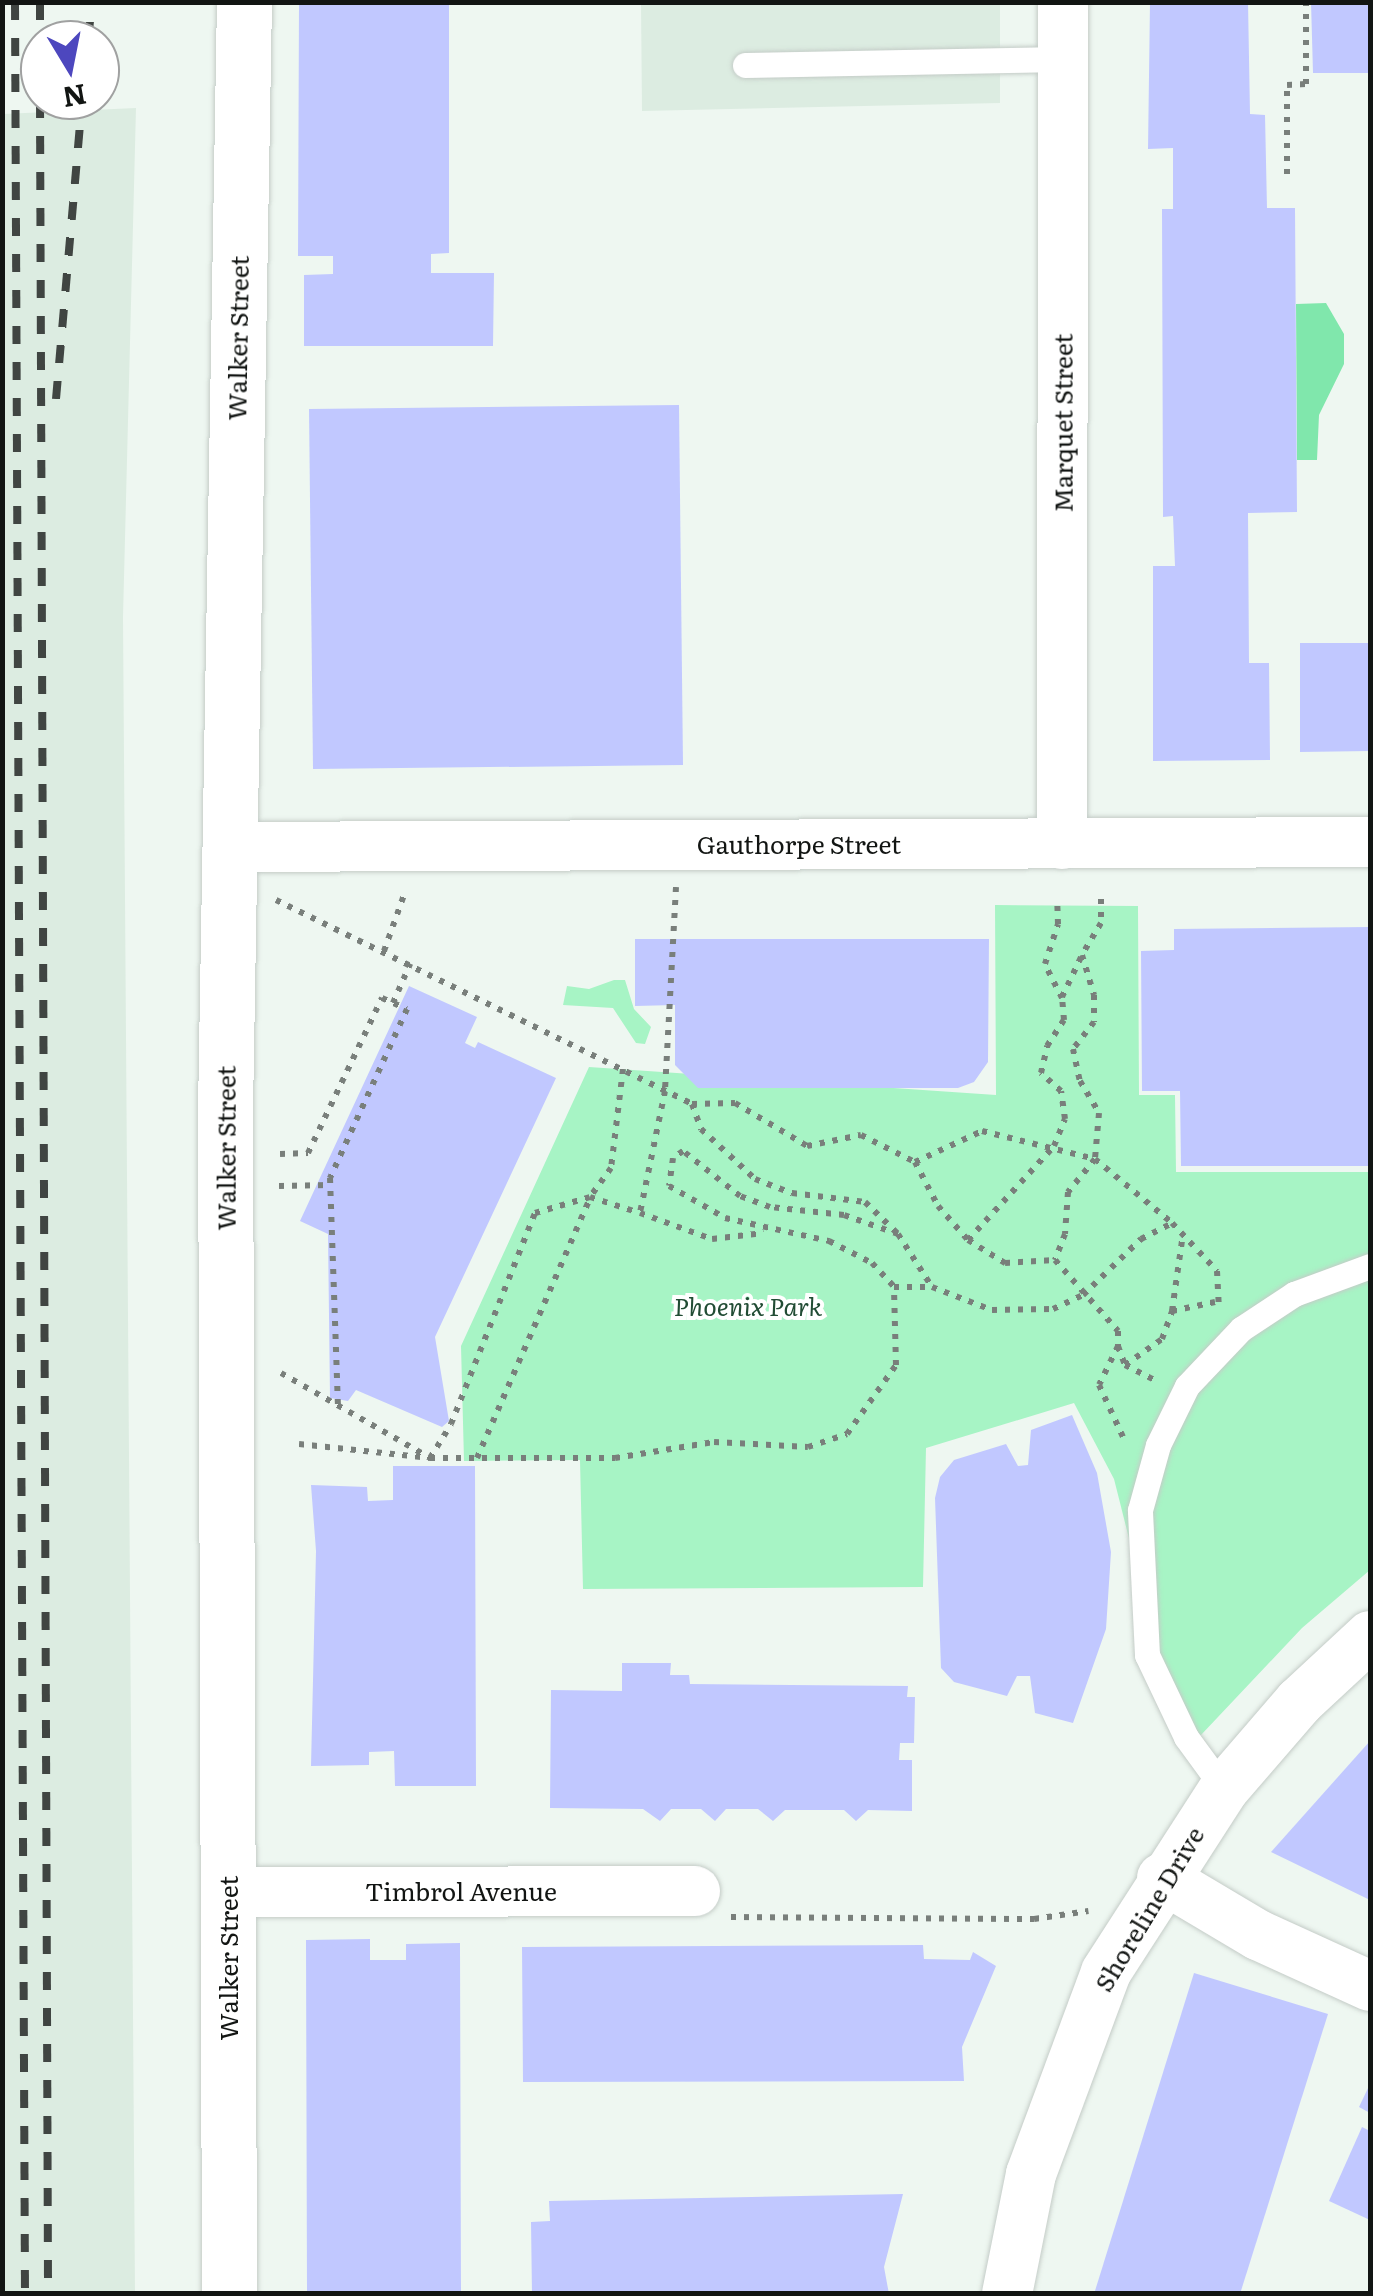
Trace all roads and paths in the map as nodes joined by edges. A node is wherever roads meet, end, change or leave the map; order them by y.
1 (244, 2) edge
2 (1063, 2) edge
3 (1306, 2) edge
4 (1063, 59) junction
5 (745, 65) dead end
6 (1287, 174) dead end
7 (1370, 842) edge
8 (1062, 844) junction
9 (228, 865) junction
10 (1058, 898) dead end
11 (1100, 900) dead end
12 (405, 902) dead end
13 (676, 934) dead end
14 (384, 952) junction
15 (1082, 955) junction
16 (410, 964) junction
17 (1062, 998) junction
18 (392, 1003) junction
19 (623, 1069) junction
20 (665, 1090) junction
21 (692, 1104) junction
22 (1054, 1146) junction
23 (280, 1154) dead end
24 (1094, 1159) junction
25 (915, 1162) junction
26 (330, 1185) junction
27 (280, 1186) dead end
28 (590, 1196) junction
29 (640, 1213) junction
30 (1172, 1223) junction
31 (770, 1233) junction
32 (898, 1234) junction
33 (1183, 1234) junction
34 (968, 1240) junction
35 (1054, 1260) junction
36 (1370, 1266) edge
37 (894, 1287) junction
38 (932, 1287) junction
39 (1083, 1295) junction
40 (1172, 1311) junction
41 (1118, 1346) junction
42 (1125, 1365) junction
43 (281, 1372) dead end
44 (1160, 1382) dead end
45 (338, 1408) junction
46 (299, 1444) dead end
47 (1158, 1445) junction
48 (430, 1458) junction
49 (477, 1458) junction
50 (1370, 1636) edge
51 (1224, 1790) junction
52 (1162, 1878) junction
53 (695, 1891) joint
54 (228, 1892) junction
55 (1034, 1919) dead end
56 (1370, 1986) edge
57 (229, 2294) edge
58 (1007, 2294) edge

1 - 9 street, Walker Street
2 - 4 street, Marquet Street
3 - 6 path
4 - 5 lane
4 - 8 street, Marquet Street
7 - 8 street, Gauthorpe Street
8 - 9 street, Gauthorpe Street
9 - 14 path
9 - 54 street, Walker Street
10 - 17 path
11 - 15 path
12 - 14 path
13 - 20 path
14 - 16 path
15 - 17 path
15 - 24 path
16 - 18 path
16 - 19 path
17 - 22 path
18 - 23 path
18 - 26 path
19 - 20 path
19 - 28 path
20 - 21 path
20 - 29 path
21 - 25 path
21 - 32 path
22 - 24 path
22 - 25 path
22 - 34 path
24 - 30 path
24 - 35 path
25 - 34 path
26 - 27 path
26 - 45 path
28 - 29 path
28 - 48 path
28 - 49 path
29 - 31 path
30 - 33 path
30 - 39 path
31 - 32 path
31 - 37 path
32 - 38 path
33 - 40 path
33 - 40 path
34 - 35 path
35 - 39 path
36 - 47 lane
37 - 38 path
37 - 49 path
38 - 39 path
39 - 41 path
40 - 42 path
41 - 42 path
41 - 47 path
42 - 44 path
43 - 45 path
45 - 48 path
46 - 48 path
47 - 51 lane
48 - 49 path
50 - 51 street, Shoreline Drive
51 - 52 street, Shoreline Drive
52 - 56 street
52 - 58 street, Shoreline Drive
53 - 54 street, Timbrol Avenue
53 - 55 path
54 - 57 street, Walker Street

